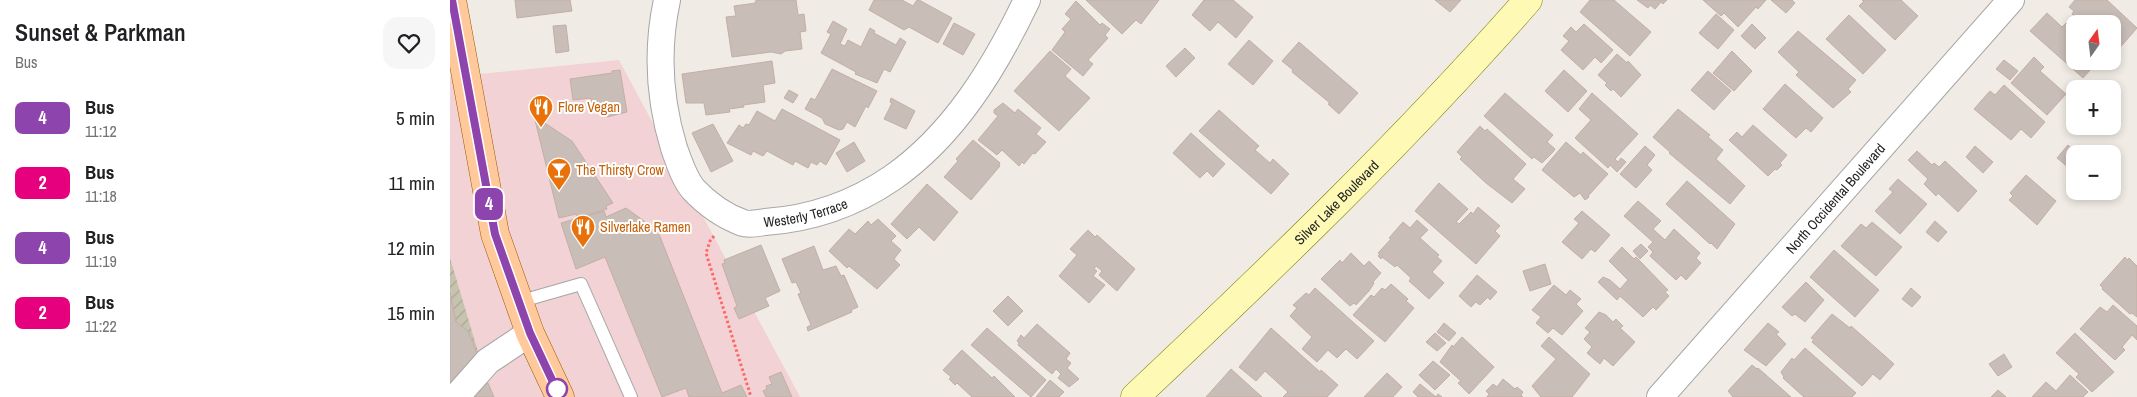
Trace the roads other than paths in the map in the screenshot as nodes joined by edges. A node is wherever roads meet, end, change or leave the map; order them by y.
1 (452, 0) edge
2 (667, 0) edge
3 (1027, 0) edge
4 (1528, 0) edge
5 (2011, 0) edge
6 (518, 302) junction
7 (530, 333) junction
8 (456, 397) edge
9 (560, 397) edge
10 (631, 397) edge
11 (1135, 397) edge
12 (1660, 397) edge

1 - 6 main road
2 - 3 street, Westerly Terrace
4 - 11 main road, Silver Lake Boulevard
5 - 12 street, North Occidental Boulevard
6 - 7 main road
6 - 10 lane
7 - 8 street
7 - 9 main road

